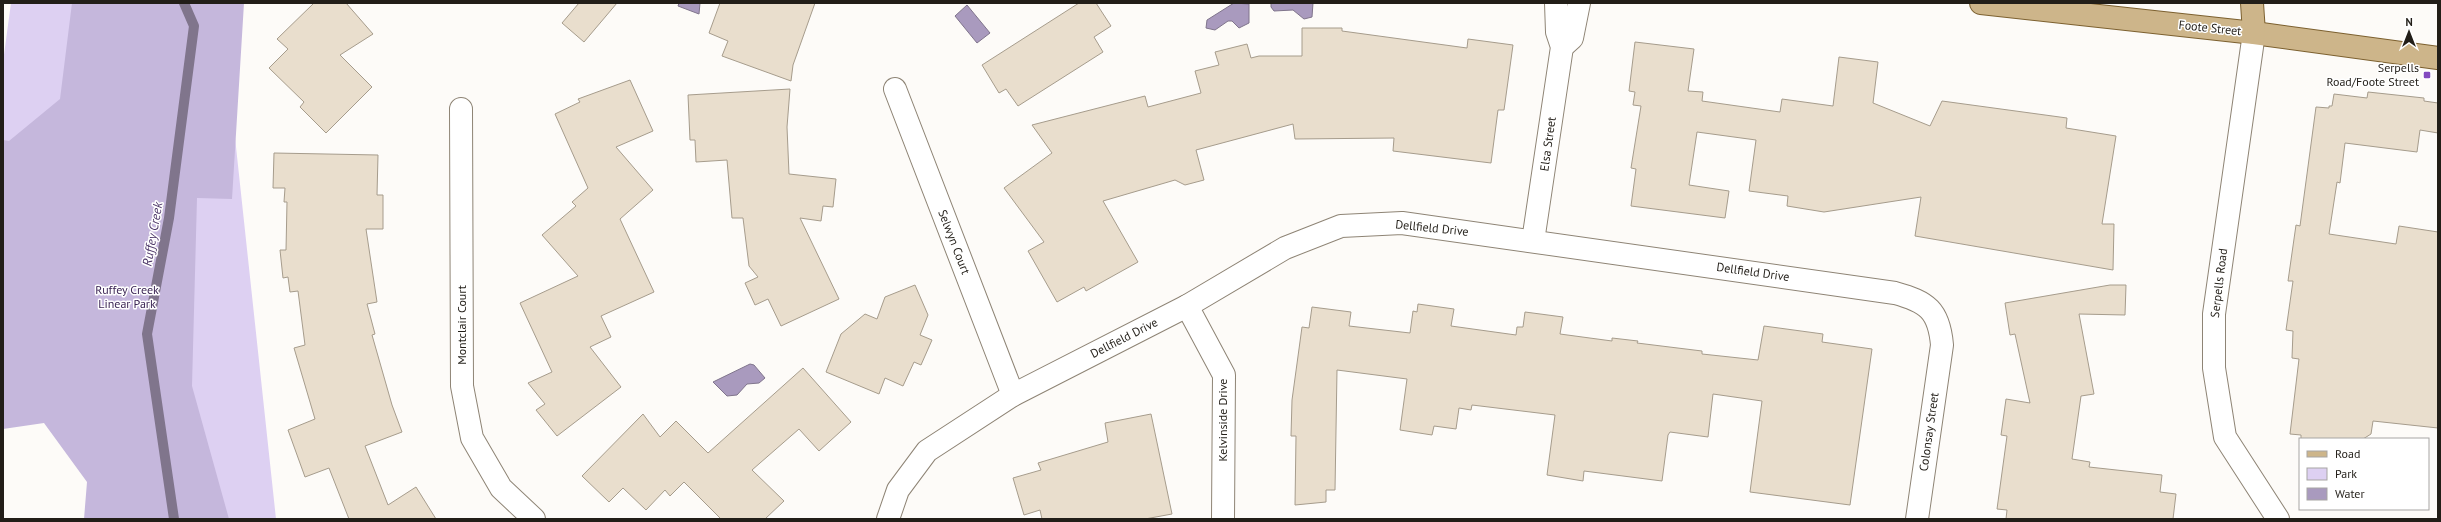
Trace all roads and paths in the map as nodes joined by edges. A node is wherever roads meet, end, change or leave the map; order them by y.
1 (1556, 3) edge
2 (1579, 3) edge
3 (1981, 3) edge
4 (2252, 3) edge
5 (2052, 7) edge
6 (2254, 33) junction
7 (1562, 48) junction
8 (2438, 58) edge
9 (895, 89) dead end
10 (462, 109) dead end
11 (1533, 241) junction
12 (1187, 306) junction
13 (1942, 345) joint
14 (1014, 395) junction
15 (534, 519) edge
16 (888, 519) edge
17 (1222, 519) edge
18 (1917, 519) edge
19 (2278, 519) edge

1 - 7 street, Elsa Street
2 - 7 street, Elsa Street
3 - 5 main road, Foote Street
4 - 6 main road
5 - 6 main road, Foote Street
6 - 8 main road, Foote Street
6 - 19 street, Serpells Road
7 - 11 street, Elsa Street
9 - 14 street, Selwyn Court
10 - 15 street, Montclair Court
11 - 12 street, Dellfield Drive
11 - 13 street, Dellfield Drive
12 - 14 street, Dellfield Drive
12 - 17 street, Kelvinside Drive
13 - 18 street, Colonsay Street
14 - 16 street, Dellfield Drive

